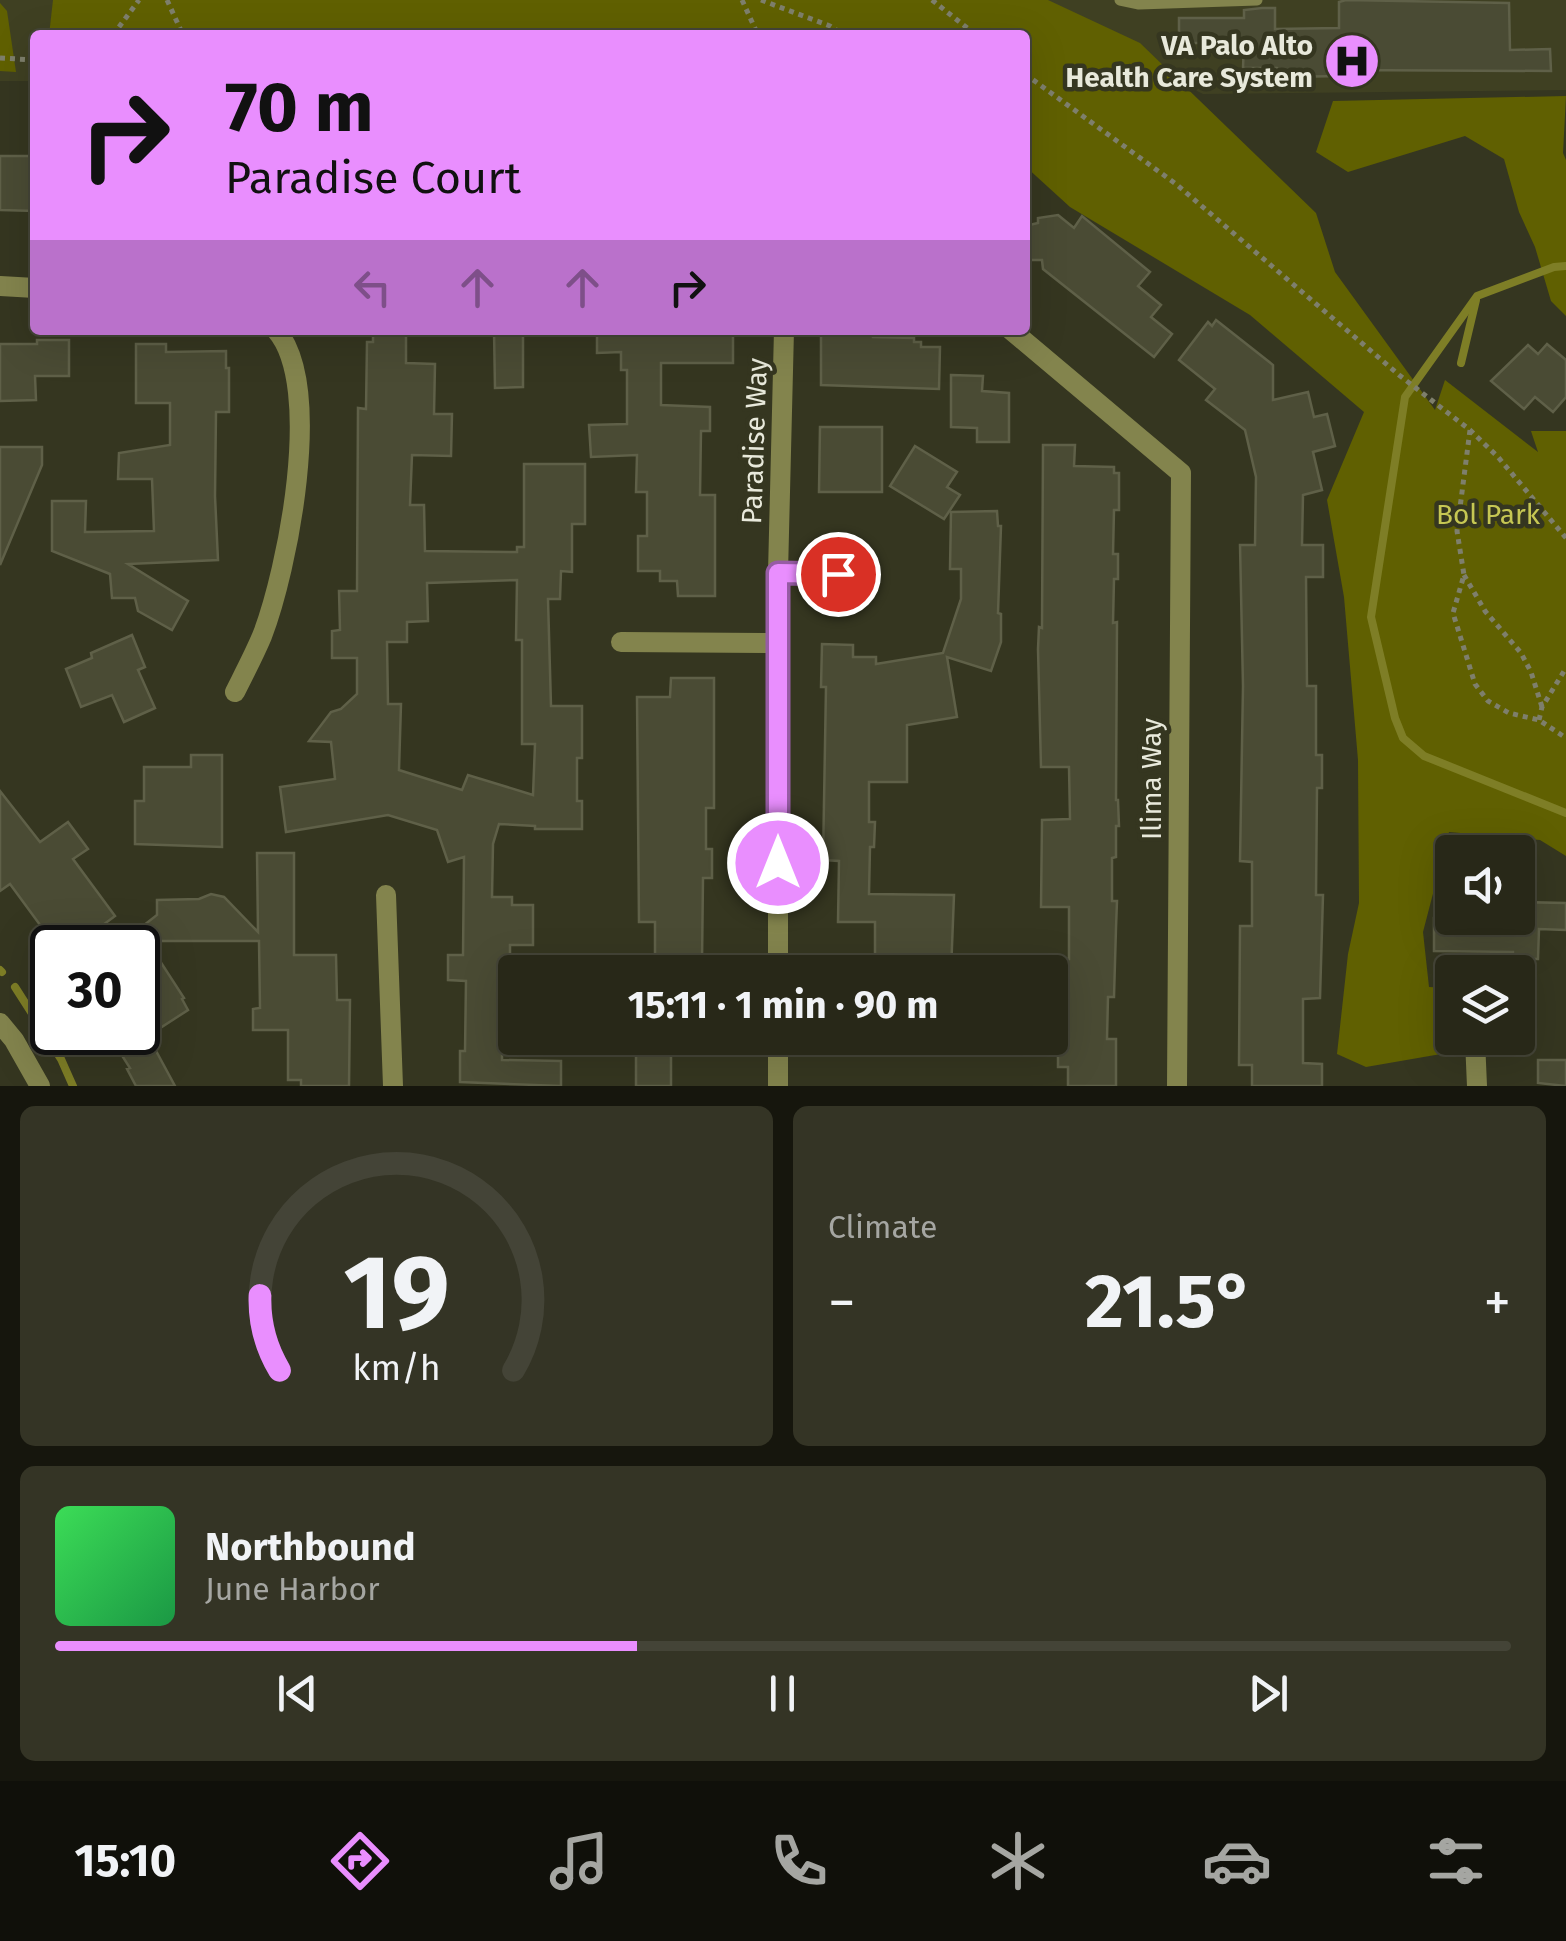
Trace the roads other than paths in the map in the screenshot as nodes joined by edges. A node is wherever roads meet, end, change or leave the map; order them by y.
1 (1120, 0) edge
2 (1257, 0) edge
3 (0, 286) edge
4 (30, 288) edge
5 (280, 335) edge
6 (784, 335) edge
7 (1017, 335) edge
8 (778, 573) junction
9 (869, 575) dead end
10 (621, 642) dead end
11 (778, 644) junction
12 (235, 692) dead end
13 (386, 895) dead end
14 (778, 955) edge
15 (0, 1023) edge
16 (778, 1055) edge
17 (1476, 1055) edge
18 (40, 1086) edge
19 (393, 1086) edge
20 (778, 1086) edge
21 (1177, 1086) edge
22 (1477, 1086) edge

1 - 2 lane
3 - 4 street
5 - 12 street
6 - 8 street, Paradise Way
7 - 21 street, Ilima Way
8 - 9 street
8 - 11 street, Paradise Way
10 - 11 street
11 - 14 street, Paradise Way
13 - 19 street
15 - 18 street
16 - 20 street
17 - 22 street

